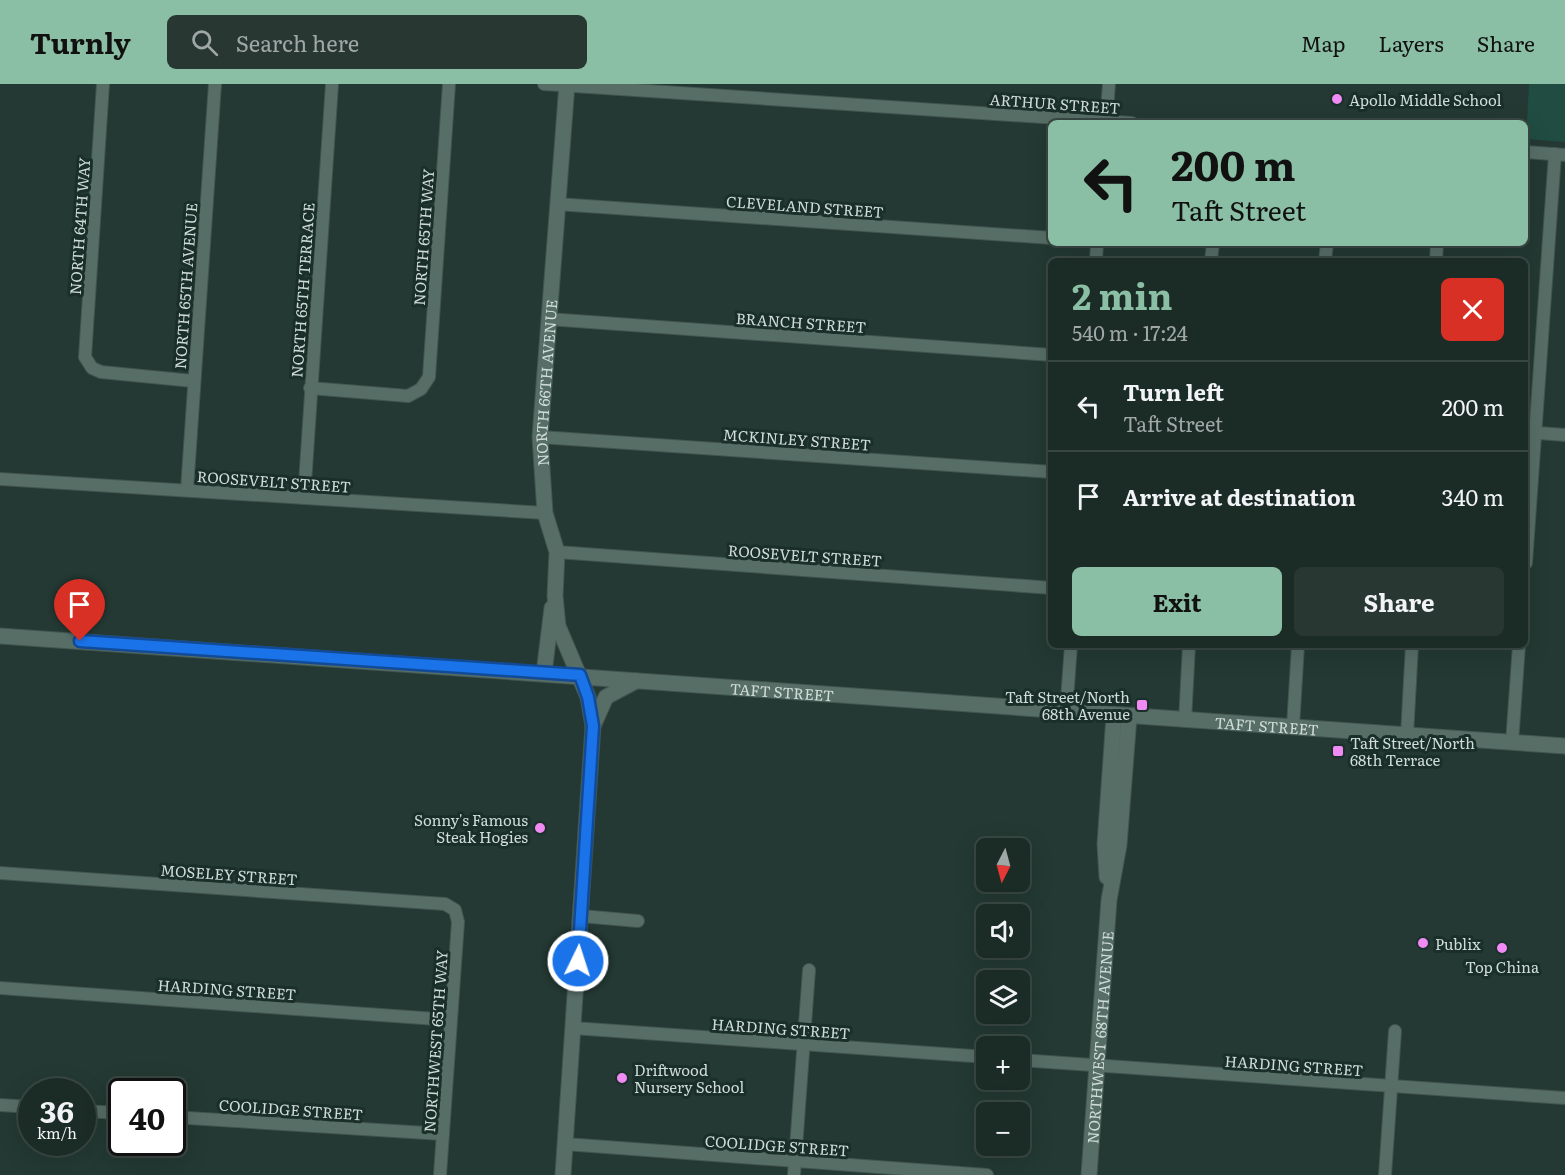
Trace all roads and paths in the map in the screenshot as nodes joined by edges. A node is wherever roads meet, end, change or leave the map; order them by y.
1 (103, 84) edge
2 (216, 84) edge
3 (332, 84) edge
4 (449, 84) edge
5 (544, 84) edge
6 (1109, 84) edge
7 (567, 85) edge
8 (1077, 120) edge
9 (1106, 120) edge
10 (1528, 152) edge
11 (1560, 154) edge
12 (557, 204) junction
13 (1048, 238) edge
14 (548, 319) junction
15 (1048, 356) edge
16 (193, 381) junction
17 (310, 388) junction
18 (1530, 432) edge
19 (1565, 435) edge
20 (540, 436) junction
21 (1048, 472) edge
22 (0, 479) edge
23 (187, 490) junction
24 (304, 498) junction
25 (1528, 498) edge
26 (545, 513) junction
27 (557, 552) junction
28 (1048, 588) edge
29 (555, 596) junction
30 (0, 636) edge
31 (1071, 648) edge
32 (1189, 648) edge
33 (1298, 648) edge
34 (1412, 648) edge
35 (1520, 648) edge
36 (544, 673) junction
37 (580, 675) junction
38 (639, 680) junction
39 (1066, 713) junction
40 (1114, 716) junction
41 (1129, 717) junction
42 (1185, 721) junction
43 (593, 726) junction
44 (1293, 727) junction
45 (1407, 735) junction
46 (1512, 743) junction
47 (1565, 746) edge
48 (0, 873) edge
49 (1109, 900) junction
50 (455, 910) joint
51 (581, 916) junction
52 (638, 921) dead end
53 (808, 970) dead end
54 (0, 988) edge
55 (451, 1020) junction
56 (573, 1028) junction
57 (1395, 1031) dead end
58 (803, 1045) junction
59 (976, 1056) edge
60 (1030, 1061) edge
61 (1096, 1065) junction
62 (1391, 1087) junction
63 (1565, 1098) edge
64 (0, 1105) edge
65 (18, 1106) edge
66 (186, 1118) edge
67 (443, 1134) junction
68 (565, 1144) junction
69 (795, 1161) junction
70 (440, 1175) edge
71 (563, 1175) edge
72 (794, 1175) edge
73 (987, 1175) edge
74 (1089, 1175) edge
75 (1385, 1175) edge

1 - 16 street, NORTH 64TH WAY
2 - 16 street, NORTH 65TH AVENUE
3 - 17 street, NORTH 65TH TERRACE
4 - 17 street, NORTH 65TH WAY
5 - 7 street, ARTHUR STREET
6 - 9 street
7 - 8 street, ARTHUR STREET
7 - 12 street, NORTH 66TH AVENUE
10 - 11 street
11 - 18 street
12 - 13 street, CLEVELAND STREET
12 - 14 street, NORTH 66TH AVENUE
14 - 15 street, BRANCH STREET
14 - 20 street, NORTH 66TH AVENUE
16 - 23 street, NORTH 65TH AVENUE
17 - 24 street, NORTH 65TH TERRACE
18 - 19 street
18 - 25 street
20 - 21 street, MCKINLEY STREET
20 - 26 street, NORTH 66TH AVENUE
22 - 23 street, ROOSEVELT STREET
23 - 24 street, ROOSEVELT STREET
24 - 26 street, ROOSEVELT STREET
26 - 27 street, NORTH 66TH AVENUE
27 - 28 street, ROOSEVELT STREET
27 - 29 street, NORTH 66TH AVENUE
29 - 36 street
29 - 37 street, NORTH 66TH AVENUE
30 - 36 street, TAFT STREET
31 - 39 street
32 - 42 street
33 - 44 street
34 - 45 street
35 - 46 street
36 - 37 street, TAFT STREET
37 - 38 street, TAFT STREET
37 - 43 street, NORTH 66TH AVENUE
38 - 39 street, TAFT STREET
38 - 43 street
39 - 40 street, TAFT STREET
40 - 41 street, TAFT STREET
40 - 49 street, NORTHWEST 68TH AVENUE
41 - 42 street, TAFT STREET
41 - 49 street, NORTHWEST 68TH AVENUE
42 - 44 street, TAFT STREET
43 - 51 street
44 - 45 street, TAFT STREET
45 - 46 street, TAFT STREET
46 - 47 street, TAFT STREET
48 - 50 street, MOSELEY STREET
49 - 61 street, NORTHWEST 68TH AVENUE
50 - 55 street, NORTHWEST 65TH WAY
51 - 52 street
51 - 56 street
53 - 58 street
54 - 55 street, HARDING STREET
55 - 67 street, NORTHWEST 65TH WAY
56 - 58 street, HARDING STREET
56 - 68 street
57 - 62 street
58 - 59 street, HARDING STREET
58 - 69 street
60 - 61 street, HARDING STREET
61 - 62 street, HARDING STREET
61 - 74 street, NORTHWEST 68TH AVENUE
62 - 63 street, HARDING STREET
62 - 75 street
64 - 65 street
66 - 67 street, COOLIDGE STREET
67 - 70 street, NORTHWEST 65TH WAY
68 - 69 street, COOLIDGE STREET
68 - 71 street
69 - 72 street
69 - 73 street, COOLIDGE STREET

